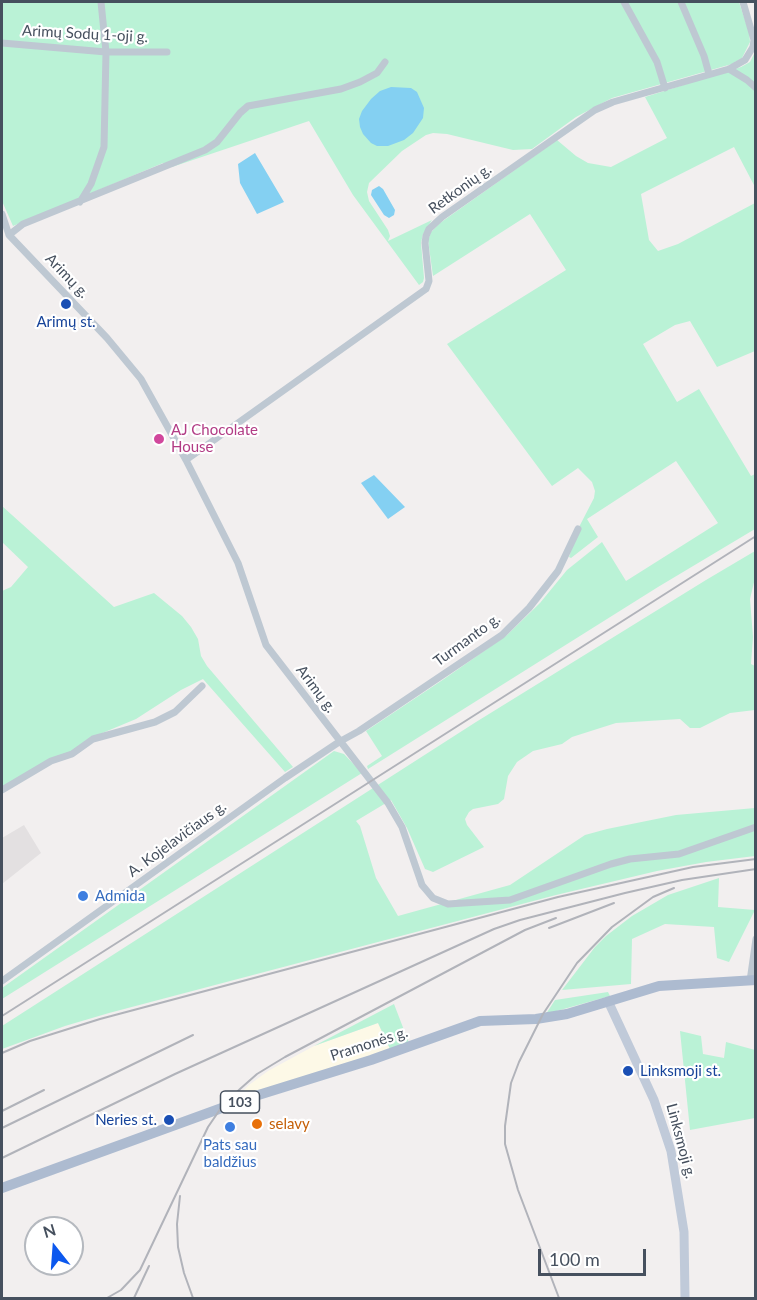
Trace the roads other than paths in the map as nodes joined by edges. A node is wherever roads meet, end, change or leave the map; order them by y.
1 (101, 2) edge
2 (624, 2) edge
3 (681, 2) edge
4 (743, 2) edge
5 (2, 43) edge
6 (167, 51) dead end
7 (106, 52) junction
8 (385, 62) dead end
9 (729, 69) junction
10 (709, 74) junction
11 (665, 88) junction
12 (756, 88) edge
13 (80, 202) junction
14 (2, 214) edge
15 (9, 235) junction
16 (186, 460) junction
17 (578, 529) dead end
18 (202, 686) dead end
19 (339, 741) junction
20 (2, 790) edge
21 (756, 827) edge
22 (756, 939) edge
23 (2, 981) edge
24 (753, 981) edge
25 (608, 1001) junction
26 (2, 1188) edge
27 (685, 1299) edge

1 - 7 street
2 - 11 street
3 - 10 street
4 - 9 street
5 - 7 street, Arimų Sodų 1-oji g.
6 - 7 street, Arimų Sodų 1-oji g.
7 - 13 street
8 - 13 street
9 - 10 street, Retkonių g.
9 - 12 street
10 - 11 street, Retkonių g.
11 - 16 street, Retkonių g.
13 - 15 street
14 - 15 street, Arimų g.
15 - 16 street, Arimų g.
16 - 19 street, Arimų g.
17 - 19 street, Turmanto g.
18 - 20 street
19 - 21 street, Arimų g.
19 - 23 street, A. Kojelavičiaus g.
22 - 24 street
24 - 25 main road, Pramonės g. / 103
25 - 26 main road, Pramonės g. / 103
25 - 27 main road, Linksmoji g.

